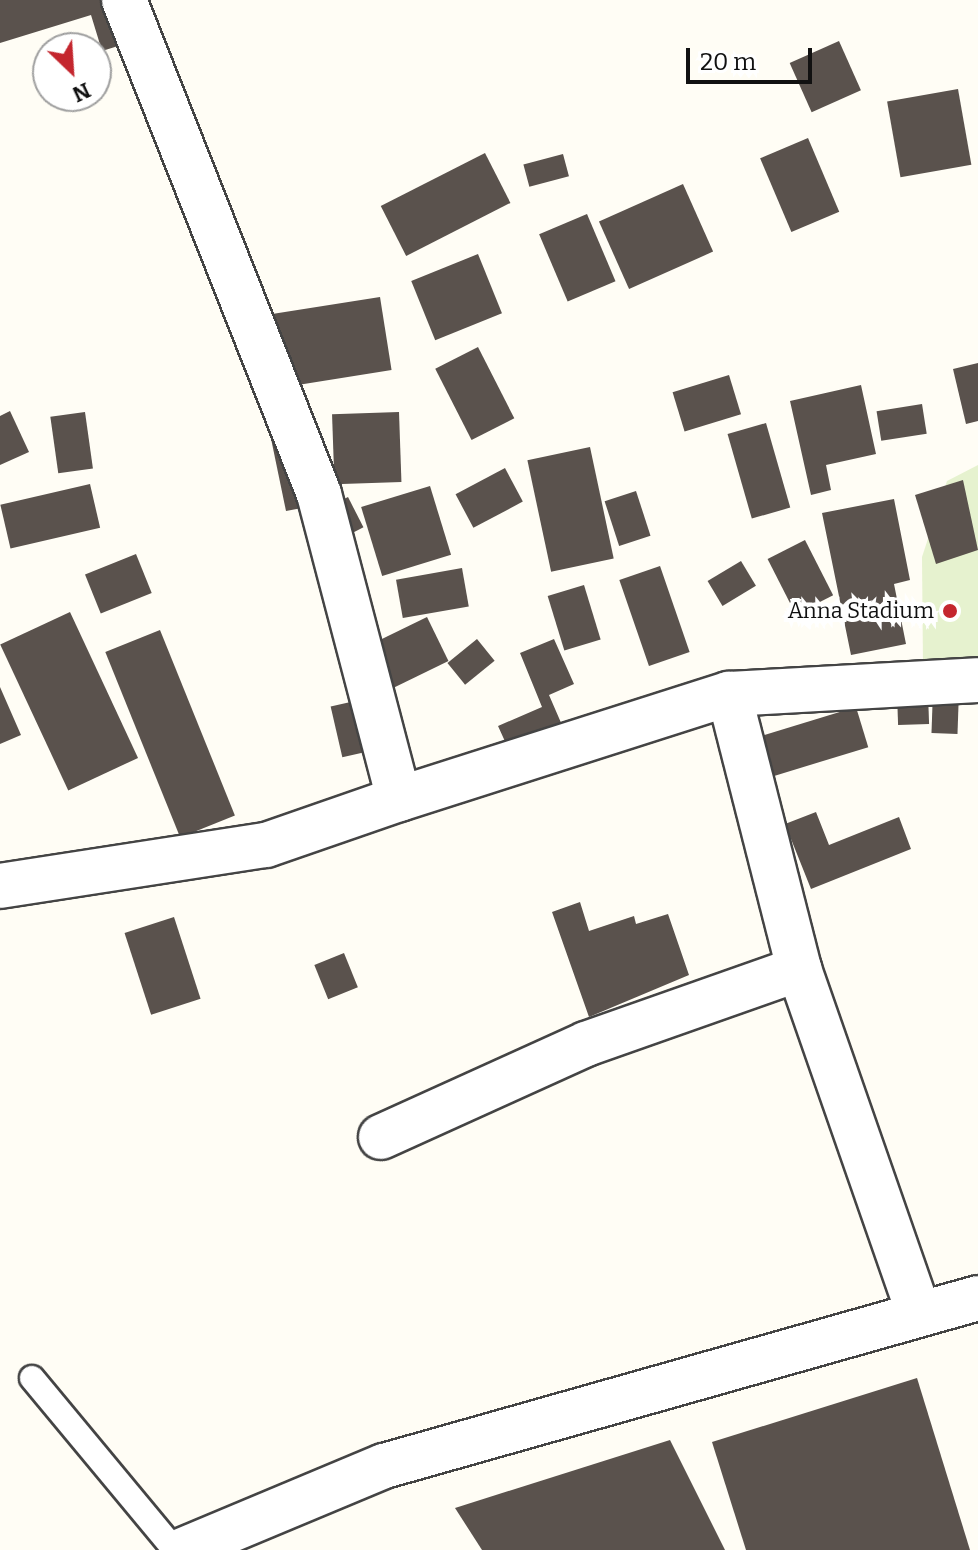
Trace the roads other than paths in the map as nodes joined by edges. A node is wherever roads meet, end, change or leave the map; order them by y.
1 (124, 0) edge
2 (978, 680) edge
3 (729, 694) junction
4 (399, 799) junction
5 (0, 886) edge
6 (799, 969) junction
7 (381, 1137) dead end
8 (978, 1298) edge
9 (919, 1313) junction
10 (32, 1378) dead end
11 (175, 1550) edge
12 (183, 1550) edge

1 - 4 street
2 - 3 street
3 - 4 street
3 - 6 street
4 - 5 street
6 - 7 street
6 - 9 street
8 - 9 street
9 - 12 street
10 - 11 lane

